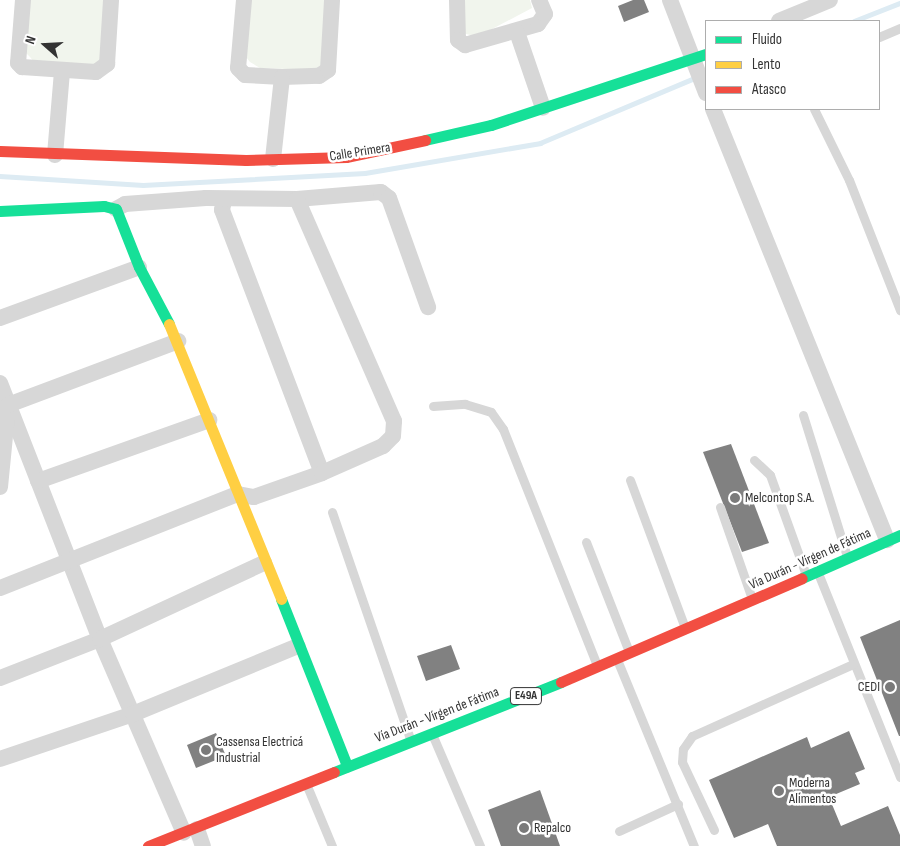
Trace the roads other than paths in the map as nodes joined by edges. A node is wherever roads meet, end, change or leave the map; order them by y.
1 (23, 0) edge
2 (111, 0) edge
3 (244, 0) edge
4 (332, 0) edge
5 (457, 0) edge
6 (538, 0) edge
7 (670, 0) edge
8 (830, 0) edge
9 (806, 4) edge
10 (781, 20) edge
11 (900, 28) edge
12 (517, 32) junction
13 (880, 37) edge
14 (700, 57) edge
15 (62, 72) junction
16 (282, 77) junction
17 (705, 87) edge
18 (543, 108) junction
19 (713, 110) edge
20 (814, 110) edge
21 (0, 151) edge
22 (55, 154) junction
23 (273, 159) junction
24 (297, 199) junction
25 (224, 201) junction
26 (116, 208) junction
27 (0, 211) edge
28 (140, 267) junction
29 (897, 292) edge
30 (428, 306) dead end
31 (900, 310) edge
32 (0, 318) edge
33 (178, 341) junction
34 (0, 383) edge
35 (8, 405) junction
36 (433, 406) dead end
37 (803, 415) dead end
38 (210, 420) junction
39 (8, 435) edge
40 (754, 460) dead end
41 (322, 472) junction
42 (630, 480) dead end
43 (38, 481) junction
44 (0, 487) edge
45 (238, 494) junction
46 (720, 507) dead end
47 (332, 512) dead end
48 (894, 538) edge
49 (586, 542) dead end
50 (68, 558) junction
51 (848, 559) junction
52 (264, 563) junction
53 (818, 573) junction
54 (807, 578) junction
55 (0, 588) edge
56 (753, 601) junction
57 (686, 630) junction
58 (100, 639) junction
59 (298, 646) junction
60 (630, 654) junction
61 (617, 660) junction
62 (853, 664) junction
63 (598, 668) junction
64 (0, 678) edge
65 (133, 714) junction
66 (432, 734) junction
67 (411, 742) junction
68 (0, 759) edge
69 (347, 766) junction
70 (900, 777) edge
71 (306, 783) junction
72 (678, 804) junction
73 (619, 830) dead end
74 (714, 830) dead end
75 (190, 831) junction
76 (148, 846) edge
77 (204, 846) edge
78 (332, 846) edge
79 (480, 846) edge
80 (694, 846) edge

1 - 15 street
2 - 15 street
3 - 16 street
4 - 16 street
5 - 12 street
6 - 12 street
7 - 14 street
8 - 9 street
9 - 10 street
11 - 13 lane
12 - 18 street
14 - 17 street
14 - 18 street, Calle Primera
15 - 22 street
16 - 23 street
18 - 23 street, Calle Primera
19 - 48 street
20 - 29 lane
21 - 22 street, Calle Primera
22 - 23 street, Calle Primera
24 - 25 street
24 - 30 street
24 - 41 street
25 - 26 street
25 - 41 street
26 - 27 street
26 - 28 street
28 - 32 street
28 - 33 street
29 - 31 lane
33 - 35 street
33 - 38 street
34 - 35 street
35 - 39 street
36 - 63 lane
37 - 51 lane
38 - 43 street
38 - 45 street
39 - 43 street
39 - 44 street
40 - 54 lane
41 - 45 street
42 - 57 lane
43 - 50 street
45 - 50 street
45 - 52 street
46 - 56 lane
47 - 67 lane
48 - 51 street, Vía Durán - Vírgen de Fátima / E49A
49 - 60 lane
50 - 55 street
50 - 58 street
51 - 53 street, Vía Durán - Vírgen de Fátima / E49A
52 - 58 street
52 - 59 street
53 - 54 street, Vía Durán - Vírgen de Fátima / E49A
53 - 62 lane
54 - 56 street, Vía Durán - Vírgen de Fátima / E49A
56 - 57 street, Vía Durán - Vírgen de Fátima / E49A
57 - 60 street, Vía Durán - Vírgen de Fátima / E49A
58 - 64 street
58 - 65 street
59 - 65 street
59 - 69 street
60 - 61 street, Vía Durán - Vírgen de Fátima / E49A
61 - 63 street, Vía Durán - Vírgen de Fátima / E49A
61 - 72 lane
62 - 70 lane
62 - 74 lane
63 - 66 street, Vía Durán - Vírgen de Fátima / E49A
65 - 68 street
65 - 75 street
66 - 67 street, Vía Durán - Vírgen de Fátima / E49A
66 - 79 lane
67 - 69 street, Vía Durán - Vírgen de Fátima / E49A
69 - 71 street, Vía Durán - Vírgen de Fátima / E49A
71 - 75 street, Vía Durán - Vírgen de Fátima / E49A
71 - 78 lane
72 - 73 lane
72 - 80 lane
75 - 76 street, Vía Durán - Vírgen de Fátima / E49A
75 - 77 street

